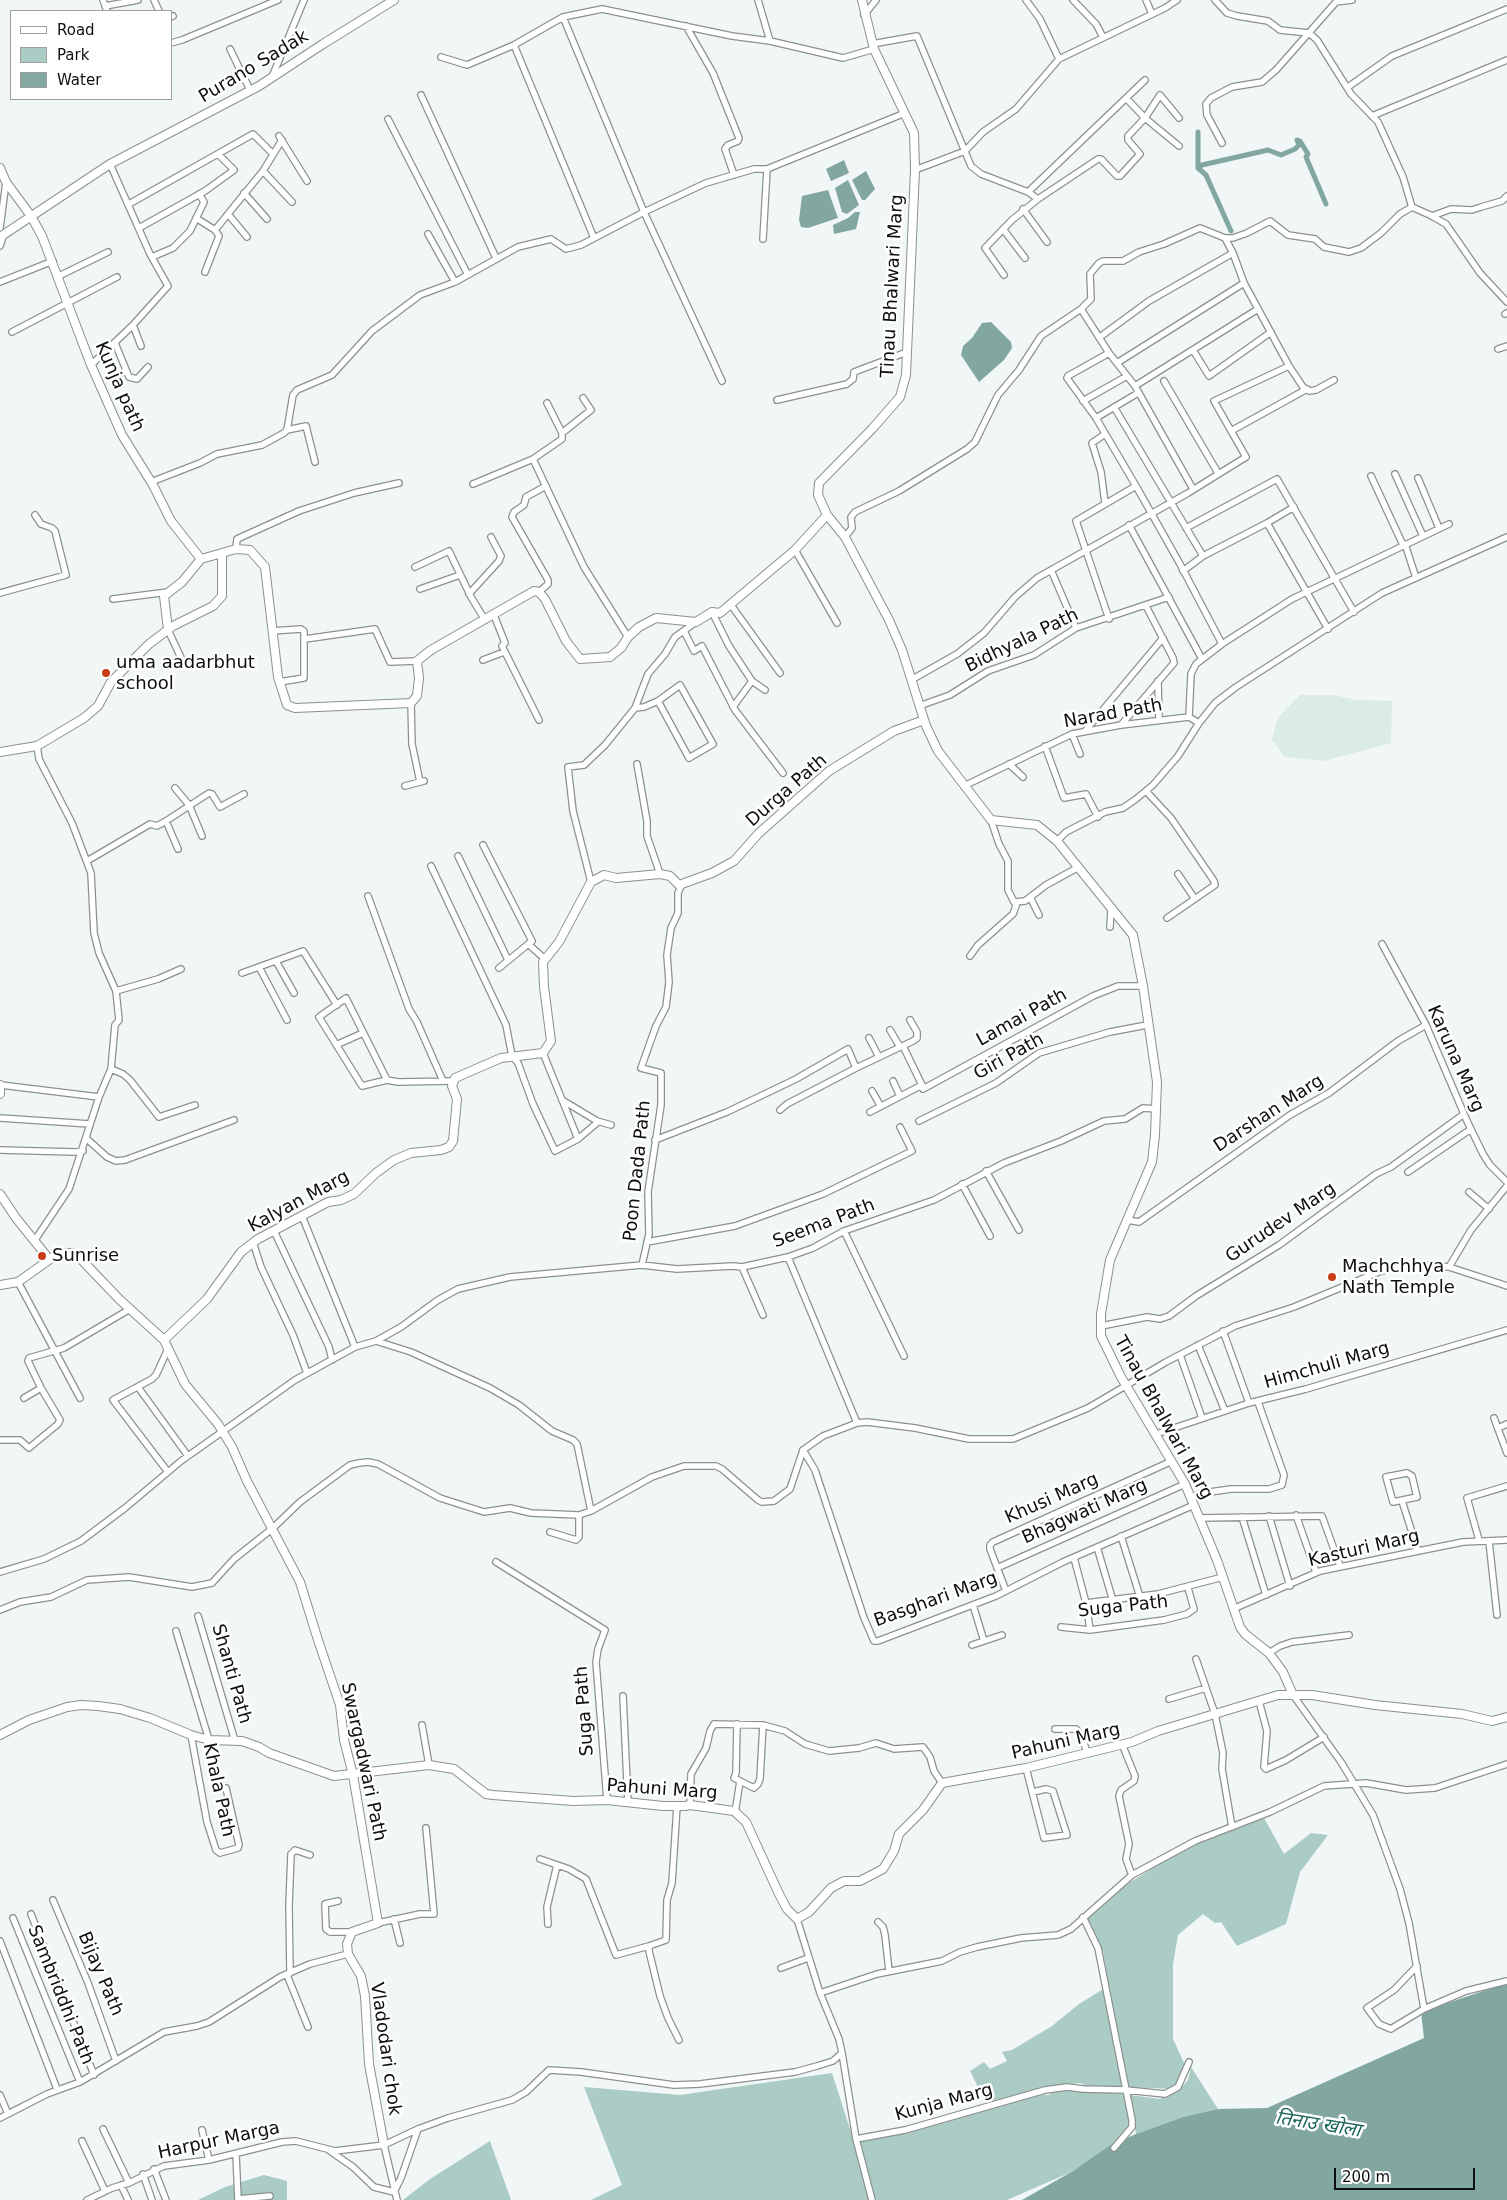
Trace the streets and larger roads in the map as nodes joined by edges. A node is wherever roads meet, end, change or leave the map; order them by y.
1 (138, 0) edge
2 (278, 0) edge
3 (304, 0) edge
4 (394, 0) edge
5 (758, 0) edge
6 (862, 0) edge
7 (876, 0) edge
8 (1026, 0) edge
9 (1073, 0) edge
10 (1146, 0) edge
11 (1177, 0) edge
12 (1215, 0) edge
13 (1352, 0) edge
14 (105, 6) edge
15 (1507, 9) edge
16 (1152, 14) junction
17 (864, 15) junction
18 (563, 17) junction
19 (686, 26) junction
20 (1309, 34) junction
21 (1103, 37) junction
22 (770, 41) junction
23 (172, 43) edge
24 (514, 45) junction
25 (873, 47) junction
26 (230, 48) dead end
27 (442, 57) dead end
28 (1059, 59) junction
29 (1507, 60) edge
30 (272, 77) junction
31 (1146, 80) dead end
32 (1348, 88) junction
33 (250, 90) junction
34 (422, 95) dead end
35 (1126, 98) junction
36 (905, 112) junction
37 (1372, 116) junction
38 (1145, 118) junction
39 (1179, 118) dead end
40 (388, 119) dead end
41 (1222, 143) dead end
42 (1180, 146) dead end
43 (965, 151) junction
44 (218, 154) junction
45 (273, 154) junction
46 (110, 164) junction
47 (0, 168) edge
48 (767, 170) junction
49 (915, 170) junction
50 (263, 171) junction
51 (734, 174) junction
52 (307, 181) dead end
53 (6, 182) junction
54 (1028, 192) junction
55 (244, 193) junction
56 (199, 194) junction
57 (1507, 196) edge
58 (1038, 199) junction
59 (292, 202) dead end
60 (129, 204) junction
61 (1412, 207) junction
62 (1023, 209) junction
63 (644, 212) junction
64 (228, 214) junction
65 (31, 216) junction
66 (1432, 216) junction
67 (196, 218) junction
68 (267, 219) dead end
69 (139, 228) junction
70 (1003, 229) junction
71 (215, 230) junction
72 (1, 233) edge
73 (428, 234) dead end
74 (248, 237) dead end
75 (594, 238) junction
76 (1225, 238) junction
77 (764, 239) dead end
78 (1047, 242) dead end
79 (0, 246) edge
80 (108, 252) dead end
81 (1233, 254) junction
82 (152, 257) junction
83 (496, 258) junction
84 (1026, 258) dead end
85 (53, 261) junction
86 (204, 272) dead end
87 (468, 275) junction
88 (1004, 275) dead end
89 (59, 276) junction
90 (117, 277) dead end
91 (0, 282) edge
92 (455, 282) junction
93 (1244, 283) junction
94 (68, 302) junction
95 (1507, 302) edge
96 (1081, 309) junction
97 (1258, 309) junction
98 (132, 325) junction
99 (12, 332) dead end
100 (1271, 332) junction
101 (1100, 337) junction
102 (115, 343) junction
103 (141, 346) dead end
104 (1507, 346) edge
105 (1193, 350) junction
106 (1498, 350) dead end
107 (907, 352) junction
108 (1109, 353) junction
109 (1117, 363) junction
110 (91, 365) junction
111 (1289, 366) junction
112 (148, 368) dead end
113 (1127, 376) junction
114 (1334, 380) dead end
115 (722, 381) dead end
116 (1164, 381) dead end
117 (1135, 386) junction
118 (1306, 389) junction
119 (1138, 393) junction
120 (583, 398) dead end
121 (777, 400) dead end
122 (1083, 400) junction
123 (547, 403) dead end
124 (1114, 407) junction
125 (1096, 418) junction
126 (287, 430) junction
127 (1231, 431) junction
128 (562, 434) junction
129 (1105, 434) junction
130 (533, 459) junction
131 (315, 462) dead end
132 (1218, 472) junction
133 (1395, 474) dead end
134 (1370, 476) dead end
135 (1418, 478) dead end
136 (151, 482) junction
137 (399, 483) dead end
138 (473, 484) dead end
139 (546, 486) junction
140 (1136, 486) junction
141 (1193, 489) junction
142 (1172, 502) junction
143 (1106, 503) junction
144 (1294, 507) junction
145 (1150, 512) junction
146 (35, 515) dead end
147 (827, 515) junction
148 (1267, 523) junction
149 (1449, 524) dead end
150 (1129, 525) junction
151 (1186, 528) junction
152 (1440, 528) junction
153 (1422, 536) junction
154 (492, 537) dead end
155 (845, 537) junction
156 (1507, 537) edge
157 (1404, 544) junction
158 (236, 549) junction
159 (796, 550) junction
160 (1085, 551) junction
161 (222, 553) junction
162 (1202, 556) junction
163 (200, 559) junction
164 (415, 567) dead end
165 (1051, 570) junction
166 (1184, 571) junction
167 (460, 575) junction
168 (1335, 577) junction
169 (1416, 578) junction
170 (420, 589) dead end
171 (1307, 591) junction
172 (168, 592) junction
173 (539, 592) junction
174 (0, 593) edge
175 (469, 594) junction
176 (1169, 597) junction
177 (113, 599) dead end
178 (730, 605) junction
179 (1146, 606) junction
180 (712, 612) junction
181 (1354, 612) junction
182 (494, 614) junction
183 (1109, 618) junction
184 (485, 620) junction
185 (696, 622) junction
186 (837, 624) dead end
187 (1076, 628) junction
188 (1328, 629) junction
189 (168, 630) junction
190 (272, 631) junction
191 (684, 631) junction
192 (628, 637) junction
193 (1163, 638) junction
194 (305, 639) junction
195 (1222, 644) junction
196 (504, 652) junction
197 (1202, 659) junction
198 (483, 660) dead end
199 (417, 661) junction
200 (183, 662) dead end
201 (780, 673) dead end
202 (911, 680) junction
203 (752, 681) junction
204 (1158, 681) junction
205 (279, 682) junction
206 (765, 690) dead end
207 (658, 701) junction
208 (411, 703) junction
209 (919, 706) junction
210 (733, 707) junction
211 (635, 708) junction
212 (1189, 717) junction
213 (539, 720) dead end
214 (924, 720) junction
215 (1158, 720) junction
216 (1199, 723) junction
217 (1121, 725) junction
218 (1086, 730) junction
219 (1072, 734) junction
220 (37, 746) junction
221 (1045, 746) junction
222 (0, 752) edge
223 (1080, 754) dead end
224 (637, 764) dead end
225 (1009, 764) junction
226 (783, 773) dead end
227 (1022, 777) dead end
228 (405, 786) dead end
229 (964, 786) junction
230 (175, 788) dead end
231 (1146, 791) junction
232 (244, 794) dead end
233 (189, 805) junction
234 (1098, 817) junction
235 (991, 820) junction
236 (166, 822) junction
237 (202, 836) dead end
238 (1057, 841) junction
239 (483, 845) dead end
240 (178, 849) dead end
241 (458, 856) dead end
242 (87, 861) junction
243 (431, 866) dead end
244 (1077, 868) junction
245 (660, 874) junction
246 (1178, 874) dead end
247 (591, 882) junction
248 (682, 884) junction
249 (368, 896) dead end
250 (1030, 897) junction
251 (1195, 899) junction
252 (1017, 903) junction
253 (1111, 910) junction
254 (1038, 916) dead end
255 (1167, 918) dead end
256 (1110, 927) dead end
257 (528, 944) junction
258 (1382, 944) dead end
259 (970, 956) dead end
260 (545, 959) junction
261 (508, 960) junction
262 (276, 961) junction
263 (259, 967) junction
264 (499, 968) dead end
265 (180, 969) dead end
266 (242, 973) dead end
267 (1143, 986) junction
268 (116, 991) junction
269 (294, 992) dead end
270 (337, 1005) junction
271 (287, 1020) dead end
272 (910, 1020) dead end
273 (1148, 1025) junction
274 (1426, 1025) junction
275 (890, 1030) dead end
276 (363, 1033) junction
277 (869, 1038) dead end
278 (336, 1045) junction
279 (902, 1046) junction
280 (543, 1053) junction
281 (512, 1056) junction
282 (879, 1057) junction
283 (856, 1068) junction
284 (111, 1069) junction
285 (387, 1080) junction
286 (893, 1080) dead end
287 (443, 1081) junction
288 (453, 1081) junction
289 (0, 1085) edge
290 (922, 1085) junction
291 (872, 1091) dead end
292 (0, 1094) edge
293 (900, 1096) junction
294 (99, 1097) junction
295 (562, 1100) junction
296 (195, 1104) dead end
297 (880, 1105) junction
298 (1157, 1109) junction
299 (780, 1110) dead end
300 (870, 1112) dead end
301 (1464, 1114) junction
302 (0, 1118) edge
303 (234, 1120) dead end
304 (919, 1120) dead end
305 (598, 1122) junction
306 (90, 1124) junction
307 (611, 1125) dead end
308 (900, 1127) dead end
309 (1471, 1129) junction
310 (87, 1139) junction
311 (578, 1139) junction
312 (655, 1140) junction
313 (0, 1150) edge
314 (83, 1151) junction
315 (986, 1171) junction
316 (1408, 1172) dead end
317 (1507, 1182) edge
318 (962, 1184) junction
319 (1507, 1186) edge
320 (1469, 1192) dead end
321 (0, 1194) edge
322 (1489, 1209) junction
323 (302, 1216) junction
324 (1127, 1220) junction
325 (1020, 1230) dead end
326 (274, 1231) junction
327 (844, 1232) junction
328 (990, 1236) dead end
329 (35, 1240) junction
330 (253, 1242) junction
331 (647, 1242) junction
332 (788, 1257) junction
333 (50, 1259) junction
334 (642, 1265) junction
335 (742, 1267) junction
336 (1449, 1267) junction
337 (18, 1282) junction
338 (0, 1285) edge
339 (1507, 1286) edge
340 (130, 1309) junction
341 (763, 1315) dead end
342 (1101, 1326) junction
343 (1507, 1330) edge
344 (1223, 1331) junction
345 (164, 1340) junction
346 (376, 1341) junction
347 (1198, 1345) junction
348 (355, 1347) junction
349 (168, 1349) junction
350 (55, 1351) junction
351 (1180, 1354) junction
352 (904, 1356) dead end
353 (332, 1360) junction
354 (307, 1373) junction
355 (1127, 1386) junction
356 (138, 1387) junction
357 (41, 1388) junction
358 (24, 1398) dead end
359 (80, 1398) dead end
360 (1258, 1402) junction
361 (1249, 1403) junction
362 (1225, 1411) junction
363 (1202, 1418) junction
364 (1494, 1418) dead end
365 (857, 1423) junction
366 (1507, 1424) edge
367 (1498, 1428) junction
368 (223, 1431) junction
369 (1156, 1434) junction
370 (0, 1440) edge
371 (803, 1450) junction
372 (1507, 1453) edge
373 (188, 1456) junction
374 (1172, 1462) junction
375 (168, 1472) junction
376 (1185, 1484) junction
377 (1507, 1486) edge
378 (1193, 1501) junction
379 (1402, 1502) junction
380 (591, 1511) junction
381 (579, 1515) junction
382 (1296, 1515) junction
383 (1269, 1516) junction
384 (1242, 1517) junction
385 (1200, 1518) junction
386 (273, 1528) junction
387 (550, 1532) dead end
388 (1121, 1536) junction
389 (1479, 1540) junction
390 (1489, 1540) junction
391 (1507, 1540) edge
392 (1097, 1547) junction
393 (1418, 1552) junction
394 (1074, 1558) junction
395 (496, 1562) dead end
396 (1340, 1566) junction
397 (997, 1568) junction
398 (0, 1572) edge
399 (1316, 1572) junction
400 (1223, 1577) junction
401 (1290, 1586) junction
402 (1188, 1588) junction
403 (1006, 1591) junction
404 (1266, 1595) junction
405 (1140, 1597) junction
406 (1113, 1601) junction
407 (1086, 1603) junction
408 (973, 1605) junction
409 (1233, 1609) junction
410 (0, 1610) edge
411 (1497, 1615) dead end
412 (198, 1616) dead end
413 (1061, 1627) dead end
414 (1090, 1630) junction
415 (176, 1631) dead end
416 (1349, 1634) dead end
417 (1002, 1635) dead end
418 (984, 1641) junction
419 (972, 1645) dead end
420 (1269, 1653) junction
421 (1196, 1658) dead end
422 (1206, 1688) junction
423 (1293, 1695) junction
424 (623, 1696) dead end
425 (1169, 1699) dead end
426 (1259, 1700) junction
427 (1215, 1714) junction
428 (1507, 1717) edge
429 (422, 1724) dead end
430 (737, 1724) junction
431 (763, 1725) junction
432 (1055, 1729) dead end
433 (0, 1735) edge
434 (191, 1735) junction
435 (1324, 1737) junction
436 (209, 1740) junction
437 (235, 1741) junction
438 (1122, 1744) junction
439 (1087, 1752) junction
440 (1507, 1764) edge
441 (429, 1766) junction
442 (1026, 1768) junction
443 (353, 1775) junction
444 (740, 1781) junction
445 (942, 1783) junction
446 (1354, 1784) junction
447 (226, 1788) dead end
448 (1033, 1792) junction
449 (607, 1800) junction
450 (628, 1803) junction
451 (690, 1805) junction
452 (677, 1806) junction
453 (735, 1813) junction
454 (1232, 1827) junction
455 (426, 1828) dead end
456 (310, 1855) dead end
457 (540, 1859) dead end
458 (556, 1865) junction
459 (1132, 1875) junction
460 (53, 1900) dead end
461 (338, 1901) dead end
462 (31, 1914) dead end
463 (1083, 1917) junction
464 (13, 1918) dead end
465 (394, 1918) junction
466 (796, 1918) junction
467 (878, 1922) dead end
468 (378, 1923) junction
469 (548, 1924) dead end
470 (352, 1932) junction
471 (0, 1941) edge
472 (400, 1943) dead end
473 (649, 1946) junction
474 (348, 1954) junction
475 (808, 1958) junction
476 (1417, 1966) junction
477 (781, 1968) dead end
478 (889, 1971) junction
479 (288, 1974) junction
480 (1507, 1980) edge
481 (820, 1993) junction
482 (1424, 2010) junction
483 (308, 2027) dead end
484 (679, 2040) dead end
485 (842, 2053) junction
486 (116, 2061) junction
487 (1189, 2062) dead end
488 (94, 2075) junction
489 (80, 2082) junction
490 (57, 2089) junction
491 (1126, 2090) junction
492 (0, 2095) edge
493 (8, 2114) junction
494 (0, 2118) edge
495 (103, 2129) dead end
496 (418, 2129) junction
497 (202, 2130) dead end
498 (856, 2139) junction
499 (82, 2141) dead end
500 (384, 2145) junction
501 (1114, 2148) dead end
502 (328, 2149) junction
503 (236, 2154) junction
504 (209, 2160) junction
505 (154, 2170) junction
506 (144, 2174) junction
507 (129, 2183) junction
508 (121, 2185) junction
509 (105, 2191) junction
510 (394, 2192) junction
511 (270, 2196) dead end
512 (238, 2199) edge
513 (87, 2200) edge
514 (128, 2200) edge
515 (152, 2200) edge
516 (166, 2200) edge
517 (397, 2200) edge
518 (872, 2200) edge

1 - 14 street
2 - 23 street
3 - 30 street
4 - 30 street, Purano Sadak
5 - 22 street
6 - 17 street, Tinau Bhalwari Marg
7 - 17 street
8 - 28 street
9 - 21 street
10 - 16 street
11 - 16 street
12 - 20 street
13 - 20 street
15 - 32 street
16 - 21 street
17 - 25 street, Tinau Bhalwari Marg
18 - 19 street
18 - 24 street
18 - 63 street
19 - 22 street
19 - 51 street
20 - 32 street
20 - 41 street
21 - 28 street
22 - 25 street
24 - 27 street
24 - 75 street
25 - 36 street, Tinau Bhalwari Marg
25 - 43 street
26 - 33 street
28 - 43 street
29 - 37 street
30 - 33 street, Purano Sadak
31 - 35 street
32 - 37 street
33 - 46 street, Purano Sadak
34 - 83 street
35 - 38 street
35 - 54 street
36 - 48 street
36 - 49 street, Tinau Bhalwari Marg
37 - 61 street
38 - 39 street
38 - 42 street
38 - 58 street
40 - 87 street
43 - 49 street
43 - 54 street
44 - 45 street
44 - 56 street
44 - 60 street
45 - 50 street
45 - 52 street
46 - 60 street
46 - 65 street, Purano Sadak
47 - 53 street, Kunja path
48 - 51 street
48 - 77 street
49 - 107 street, Tinau Bhalwari Marg
50 - 55 street
50 - 59 street
51 - 63 street
53 - 65 street, Kunja path
53 - 72 street
54 - 58 street
55 - 64 street
55 - 68 street
56 - 67 street
56 - 69 street
57 - 66 street
58 - 62 street
60 - 69 street
61 - 66 street
61 - 76 street
62 - 70 street
62 - 78 street
63 - 75 street
63 - 115 street
64 - 71 street
64 - 74 street
65 - 72 street, Purano Sadak
65 - 85 street, Kunja path
66 - 95 street
67 - 71 street
67 - 82 street
69 - 82 street
70 - 84 street
70 - 88 street
71 - 86 street
72 - 79 street
73 - 92 street
75 - 83 street
76 - 81 street
76 - 96 street
80 - 89 street
81 - 93 street
81 - 101 street
82 - 98 street
83 - 87 street
85 - 89 street, Kunja path
85 - 91 street
87 - 92 street
89 - 94 street, Kunja path
90 - 94 street
92 - 126 street
93 - 97 street
93 - 109 street
94 - 99 street
94 - 110 street, Kunja path
96 - 101 street
96 - 155 street
97 - 100 street
97 - 105 street
98 - 102 street
98 - 103 street
100 - 105 street
100 - 111 street
101 - 108 street
102 - 110 street
102 - 112 street
104 - 106 street
105 - 117 street
107 - 121 street
107 - 147 street, Tinau Bhalwari Marg
108 - 109 street
108 - 122 street
109 - 113 street
110 - 136 street, Kunja path
111 - 118 street
111 - 127 street
113 - 117 street
113 - 122 street
114 - 118 street
116 - 132 street
117 - 119 street
118 - 127 street
119 - 124 street
119 - 141 street
120 - 128 street
122 - 125 street
123 - 128 street
124 - 125 street
124 - 142 street
125 - 129 street
126 - 131 street
126 - 136 street
127 - 132 street
128 - 130 street
129 - 140 street
129 - 143 street
130 - 138 street
130 - 139 street
132 - 141 street
133 - 153 street
134 - 157 street
135 - 152 street
136 - 163 street, Kunja path
137 - 158 street
139 - 173 street
139 - 192 street
140 - 143 street
140 - 145 street
141 - 142 street
142 - 145 street
142 - 151 street
143 - 160 street
144 - 148 street
144 - 151 street
144 - 168 street
145 - 150 street
145 - 166 street
146 - 174 street
147 - 155 street, Tinau Bhalwari Marg
147 - 159 street
148 - 162 street
148 - 171 street
149 - 152 street
150 - 160 street
150 - 176 street
151 - 162 street
152 - 153 street
153 - 157 street
154 - 175 street
155 - 202 street, Tinau Bhalwari Marg
156 - 169 street
157 - 168 street
157 - 169 street
158 - 161 street
158 - 190 street
159 - 178 street
159 - 186 street
160 - 165 street
160 - 183 street
161 - 163 street
161 - 189 street
162 - 166 street
163 - 172 street
164 - 167 street
165 - 187 street
165 - 202 street
166 - 195 street
167 - 170 street
167 - 175 street
168 - 171 street
168 - 181 street
169 - 181 street
171 - 188 street
171 - 195 street
172 - 177 street
172 - 189 street
173 - 182 street
173 - 192 street
175 - 184 street
176 - 179 street, Bidhyala Path
176 - 197 street
178 - 180 street
178 - 201 street
179 - 183 street, Bidhyala Path
179 - 193 street
180 - 185 street
180 - 203 street
181 - 188 street
182 - 184 street
182 - 196 street
183 - 187 street, Bidhyala Path
184 - 199 street
185 - 191 street
185 - 192 street
187 - 209 street, Bidhyala Path
188 - 216 street
189 - 200 street
189 - 220 street
190 - 194 street
190 - 205 street
191 - 210 street
191 - 211 street
193 - 204 street
193 - 218 street
194 - 199 street
194 - 205 street
195 - 197 street
196 - 198 street
196 - 213 street
197 - 212 street
199 - 208 street
202 - 209 street, Tinau Bhalwari Marg
203 - 206 street
203 - 210 street
204 - 215 street
204 - 217 street
205 - 208 street
207 - 207 street
207 - 211 street
208 - 228 street
209 - 214 street, Tinau Bhalwari Marg
210 - 226 street
211 - 247 street
212 - 215 street, Narad Path
212 - 216 street
214 - 229 street, Tinau Bhalwari Marg
214 - 248 street, Durga Path
215 - 217 street, Narad Path
216 - 231 street
217 - 218 street, Narad Path
218 - 219 street, Narad Path
219 - 221 street, Narad Path
219 - 223 street
220 - 222 street
220 - 242 street
221 - 225 street, Narad Path
221 - 234 street
224 - 245 street
225 - 227 street
225 - 229 street, Narad Path
229 - 235 street, Tinau Bhalwari Marg
230 - 233 street
231 - 234 street
231 - 251 street
232 - 233 street
233 - 236 street
233 - 237 street
234 - 238 street
235 - 238 street, Tinau Bhalwari Marg
235 - 252 street
236 - 240 street
236 - 242 street
238 - 244 street, Tinau Bhalwari Marg
239 - 257 street
241 - 261 street
242 - 268 street
243 - 281 street
244 - 250 street
244 - 253 street, Tinau Bhalwari Marg
245 - 247 street
245 - 248 street
246 - 251 street
247 - 260 street
248 - 312 street, Poon Dada Path
249 - 287 street
250 - 252 street
250 - 254 street
251 - 255 street
252 - 259 street
253 - 256 street
253 - 267 street, Tinau Bhalwari Marg
257 - 260 street
257 - 261 street
258 - 274 street, Karuna Marg
260 - 280 street
261 - 264 street
262 - 263 street
262 - 269 street
262 - 270 street
263 - 266 street
263 - 271 street
265 - 268 street
267 - 273 street, Tinau Bhalwari Marg
267 - 290 street, Lamai Path
268 - 284 street
270 - 276 street
270 - 278 street
272 - 279 street
273 - 298 street, Tinau Bhalwari Marg
273 - 304 street, Giri Path
274 - 301 street, Karuna Marg
274 - 324 street, Darshan Marg
275 - 279 street
276 - 278 street
276 - 285 street
277 - 282 street
278 - 285 street
279 - 282 street
279 - 290 street
280 - 281 street
280 - 295 street
281 - 288 street
281 - 311 street
282 - 283 street
283 - 299 street
283 - 312 street
284 - 294 street
284 - 296 street
285 - 287 street
286 - 293 street
287 - 288 street
288 - 323 street, Kalyan Marg
289 - 292 street
289 - 294 street
290 - 293 street
291 - 297 street
293 - 297 street
294 - 306 street
295 - 305 street
295 - 311 street
297 - 300 street
298 - 315 street, Seema Path
298 - 324 street, Tinau Bhalwari Marg
301 - 309 street, Karuna Marg
301 - 342 street, Gurudev Marg
302 - 306 street
303 - 310 street
305 - 307 street
305 - 311 street
306 - 310 street
308 - 331 street
309 - 316 street
309 - 317 street, Karuna Marg
310 - 314 street
312 - 331 street, Poon Dada Path
313 - 314 street
314 - 329 street
315 - 318 street, Seema Path
315 - 325 street
318 - 327 street, Seema Path
318 - 328 street
319 - 322 street
320 - 322 street
321 - 329 street
322 - 336 street
323 - 326 street, Kalyan Marg
323 - 348 street
324 - 342 street, Tinau Bhalwari Marg
326 - 330 street, Kalyan Marg
326 - 353 street
327 - 332 street, Seema Path
327 - 352 street
329 - 333 street
330 - 345 street, Kalyan Marg
330 - 354 street
331 - 334 street, Poon Dada Path
332 - 335 street, Seema Path
332 - 365 street
333 - 337 street
333 - 340 street
334 - 335 street, Seema Path
334 - 346 street, Seema Path
335 - 341 street
336 - 339 street
336 - 344 street
337 - 338 street
337 - 350 street
340 - 345 street
340 - 350 street
342 - 355 street, Tinau Bhalwari Marg
343 - 360 street, Himchuli Marg
344 - 347 street
344 - 361 street
345 - 349 street
346 - 348 street, Seema Path
346 - 380 street
347 - 351 street
347 - 362 street
348 - 353 street, Seema Path
349 - 356 street
349 - 368 street
350 - 357 street
350 - 359 street
351 - 355 street
351 - 363 street
353 - 354 street, Seema Path
354 - 368 street, Seema Path
355 - 365 street
355 - 369 street, Tinau Bhalwari Marg
356 - 373 street
356 - 375 street
357 - 358 street
357 - 370 street
360 - 361 street, Himchuli Marg
360 - 378 street, Basghari Marg
361 - 362 street, Himchuli Marg
362 - 363 street, Himchuli Marg
363 - 369 street, Himchuli Marg
364 - 367 street
365 - 371 street
366 - 367 street
367 - 372 street
368 - 373 street, Seema Path
368 - 386 street
369 - 374 street, Tinau Bhalwari Marg
371 - 380 street
371 - 408 street, Basghari Marg
373 - 375 street, Seema Path
374 - 376 street, Tinau Bhalwari Marg
374 - 397 street, Khusi Marg
375 - 398 street, Seema Path
376 - 378 street, Tinau Bhalwari Marg
376 - 397 street, Bhagwati Marg
377 - 389 street
378 - 385 street, Tinau Bhalwari Marg
378 - 388 street, Basghari Marg
379 - 379 street
379 - 393 street
380 - 381 street
381 - 386 street
381 - 387 street
382 - 383 street
382 - 396 street
382 - 399 street
383 - 384 street
383 - 401 street
384 - 385 street
384 - 404 street
385 - 400 street, Tinau Bhalwari Marg
386 - 410 street
386 - 443 street, Swargadwari Path
388 - 392 street, Basghari Marg
388 - 405 street
389 - 390 street, Kasturi Marg
389 - 393 street, Kasturi Marg
390 - 391 street, Kasturi Marg
390 - 411 street
392 - 394 street, Basghari Marg
392 - 406 street
393 - 396 street, Kasturi Marg
394 - 403 street, Basghari Marg
394 - 407 street
395 - 449 street, Suga Path
396 - 399 street, Kasturi Marg
397 - 403 street, Khusi Marg
399 - 401 street, Kasturi Marg
400 - 402 street
400 - 409 street, Tinau Bhalwari Marg
401 - 404 street, Kasturi Marg
402 - 405 street
402 - 414 street, Suga Path
403 - 408 street, Basghari Marg
404 - 409 street, Kasturi Marg
405 - 406 street
406 - 407 street
407 - 414 street
408 - 418 street
409 - 420 street, Tinau Bhalwari Marg
412 - 437 street, Shanti Path
413 - 414 street, Suga Path
415 - 436 street
416 - 420 street
417 - 418 street
418 - 419 street
420 - 423 street, Tinau Bhalwari Marg
421 - 422 street
422 - 425 street
422 - 427 street
423 - 426 street, Pahuni Marg
423 - 428 street, Pahuni Marg
423 - 435 street, Tinau Bhalwari Marg
424 - 450 street
426 - 427 street, Pahuni Marg
426 - 435 street
427 - 438 street, Pahuni Marg
427 - 454 street
429 - 441 street
430 - 431 street
430 - 444 street
430 - 451 street
431 - 444 street
431 - 445 street
432 - 439 street
433 - 434 street, Pahuni Marg
434 - 436 street, Pahuni Marg
434 - 447 street, Khala Path
435 - 446 street, Tinau Bhalwari Marg
436 - 437 street, Pahuni Marg
437 - 443 street, Pahuni Marg
438 - 439 street, Pahuni Marg
438 - 459 street
439 - 442 street, Pahuni Marg
440 - 446 street
441 - 443 street, Pahuni Marg
441 - 449 street, Pahuni Marg
442 - 445 street, Pahuni Marg
442 - 448 street
443 - 468 street, Swargadwari Path
444 - 453 street
445 - 466 street
446 - 454 street
446 - 476 street, Tinau Bhalwari Marg
448 - 448 street
449 - 450 street, Pahuni Marg
450 - 452 street, Pahuni Marg
451 - 452 street, Pahuni Marg
451 - 453 street, Pahuni Marg
452 - 473 street
453 - 466 street, Pahuni Marg
454 - 459 street
455 - 465 street
456 - 479 street
457 - 458 street
458 - 469 street
458 - 473 street
459 - 463 street
460 - 486 street, Bijay Path
461 - 470 street
462 - 488 street
463 - 478 street
463 - 491 street
464 - 489 street, Sambriddhi Path
465 - 468 street
465 - 472 street
466 - 475 street
467 - 478 street
468 - 470 street
470 - 474 street
471 - 490 street
473 - 484 street
474 - 479 street
474 - 500 street, Vladodari chok
475 - 477 street
475 - 481 street
476 - 482 street, Tinau Bhalwari Marg
476 - 482 street
478 - 481 street
479 - 483 street
479 - 486 street
480 - 482 street
481 - 485 street
485 - 496 street, Harpur Marga
485 - 498 street
486 - 488 street
487 - 491 street, Kunja Marg
488 - 489 street
489 - 490 street
490 - 493 street
491 - 498 street, Kunja Marg
491 - 501 street
492 - 493 street
493 - 494 street
495 - 507 street
496 - 500 street, Harpur Marga
496 - 510 street
497 - 504 street
498 - 518 street
499 - 509 street
500 - 502 street, Harpur Marga
500 - 510 street, Vladodari chok
502 - 503 street, Harpur Marga
502 - 510 street
503 - 504 street, Harpur Marga
503 - 512 street
504 - 505 street, Harpur Marga
505 - 506 street, Harpur Marga
505 - 516 street
506 - 507 street, Harpur Marga
506 - 515 street
507 - 508 street, Harpur Marga
508 - 509 street, Harpur Marga
508 - 514 street
509 - 513 street, Harpur Marga
510 - 517 street, Vladodari chok
511 - 512 street

